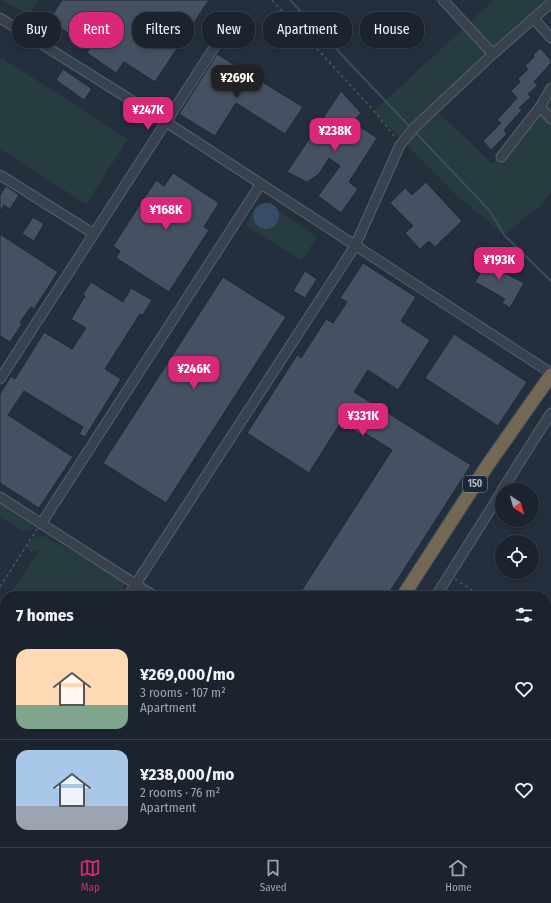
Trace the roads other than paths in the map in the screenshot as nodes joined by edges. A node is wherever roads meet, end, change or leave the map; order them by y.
1 (443, 0) edge
2 (551, 3) edge
3 (0, 18) edge
4 (534, 19) junction
5 (551, 38) edge
6 (214, 48) edge
7 (493, 54) junction
8 (551, 88) edge
9 (540, 107) junction
10 (551, 119) edge
11 (166, 122) junction
12 (500, 157) dead end
13 (0, 175) edge
14 (260, 185) junction
15 (94, 234) junction
16 (355, 246) junction
17 (551, 374) edge
18 (0, 379) edge
19 (551, 413) edge
20 (506, 483) edge
21 (0, 497) edge
22 (495, 501) edge
23 (41, 524) junction
24 (136, 584) junction
25 (131, 591) edge
26 (146, 591) edge
27 (406, 591) edge
28 (439, 591) edge

1 - 7 street
2 - 4 street
3 - 11 street
4 - 5 street
4 - 7 street
6 - 11 street
7 - 16 street
8 - 9 street
9 - 10 street
9 - 12 street
11 - 14 street
11 - 15 street
13 - 15 street
14 - 16 street
14 - 23 street
15 - 18 street
16 - 17 street
16 - 24 street
17 - 27 highway, 150
19 - 20 street
21 - 23 street
22 - 28 street
23 - 24 street
24 - 25 street
24 - 26 street

